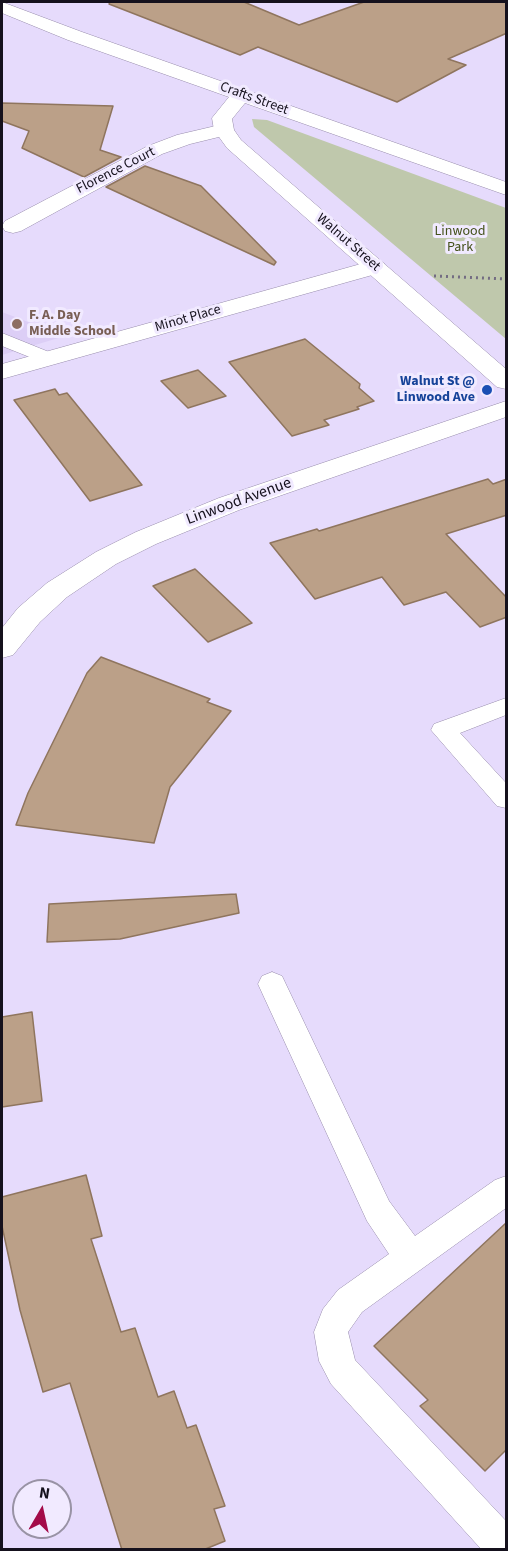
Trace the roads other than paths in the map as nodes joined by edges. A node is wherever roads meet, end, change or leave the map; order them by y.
1 (2, 7) edge
2 (242, 95) junction
3 (224, 130) junction
4 (507, 189) edge
5 (13, 226) dead end
6 (375, 267) junction
7 (2, 339) edge
8 (47, 358) junction
9 (2, 372) edge
10 (507, 382) edge
11 (507, 409) edge
12 (2, 648) edge
13 (507, 706) edge
14 (507, 799) edge
15 (272, 984) dead end
16 (507, 1190) edge
17 (411, 1258) junction
18 (507, 1548) edge

1 - 2 main road, Crafts Street
2 - 3 main road
2 - 4 main road, Crafts Street
3 - 5 main road, Florence Court
3 - 6 main road, Walnut Street
6 - 8 main road, Minot Place
6 - 10 main road, Walnut Street
7 - 8 lane
8 - 9 main road, Minot Place
11 - 12 main road, Linwood Avenue
13 - 14 lane
15 - 17 lane
16 - 17 lane
17 - 18 lane

